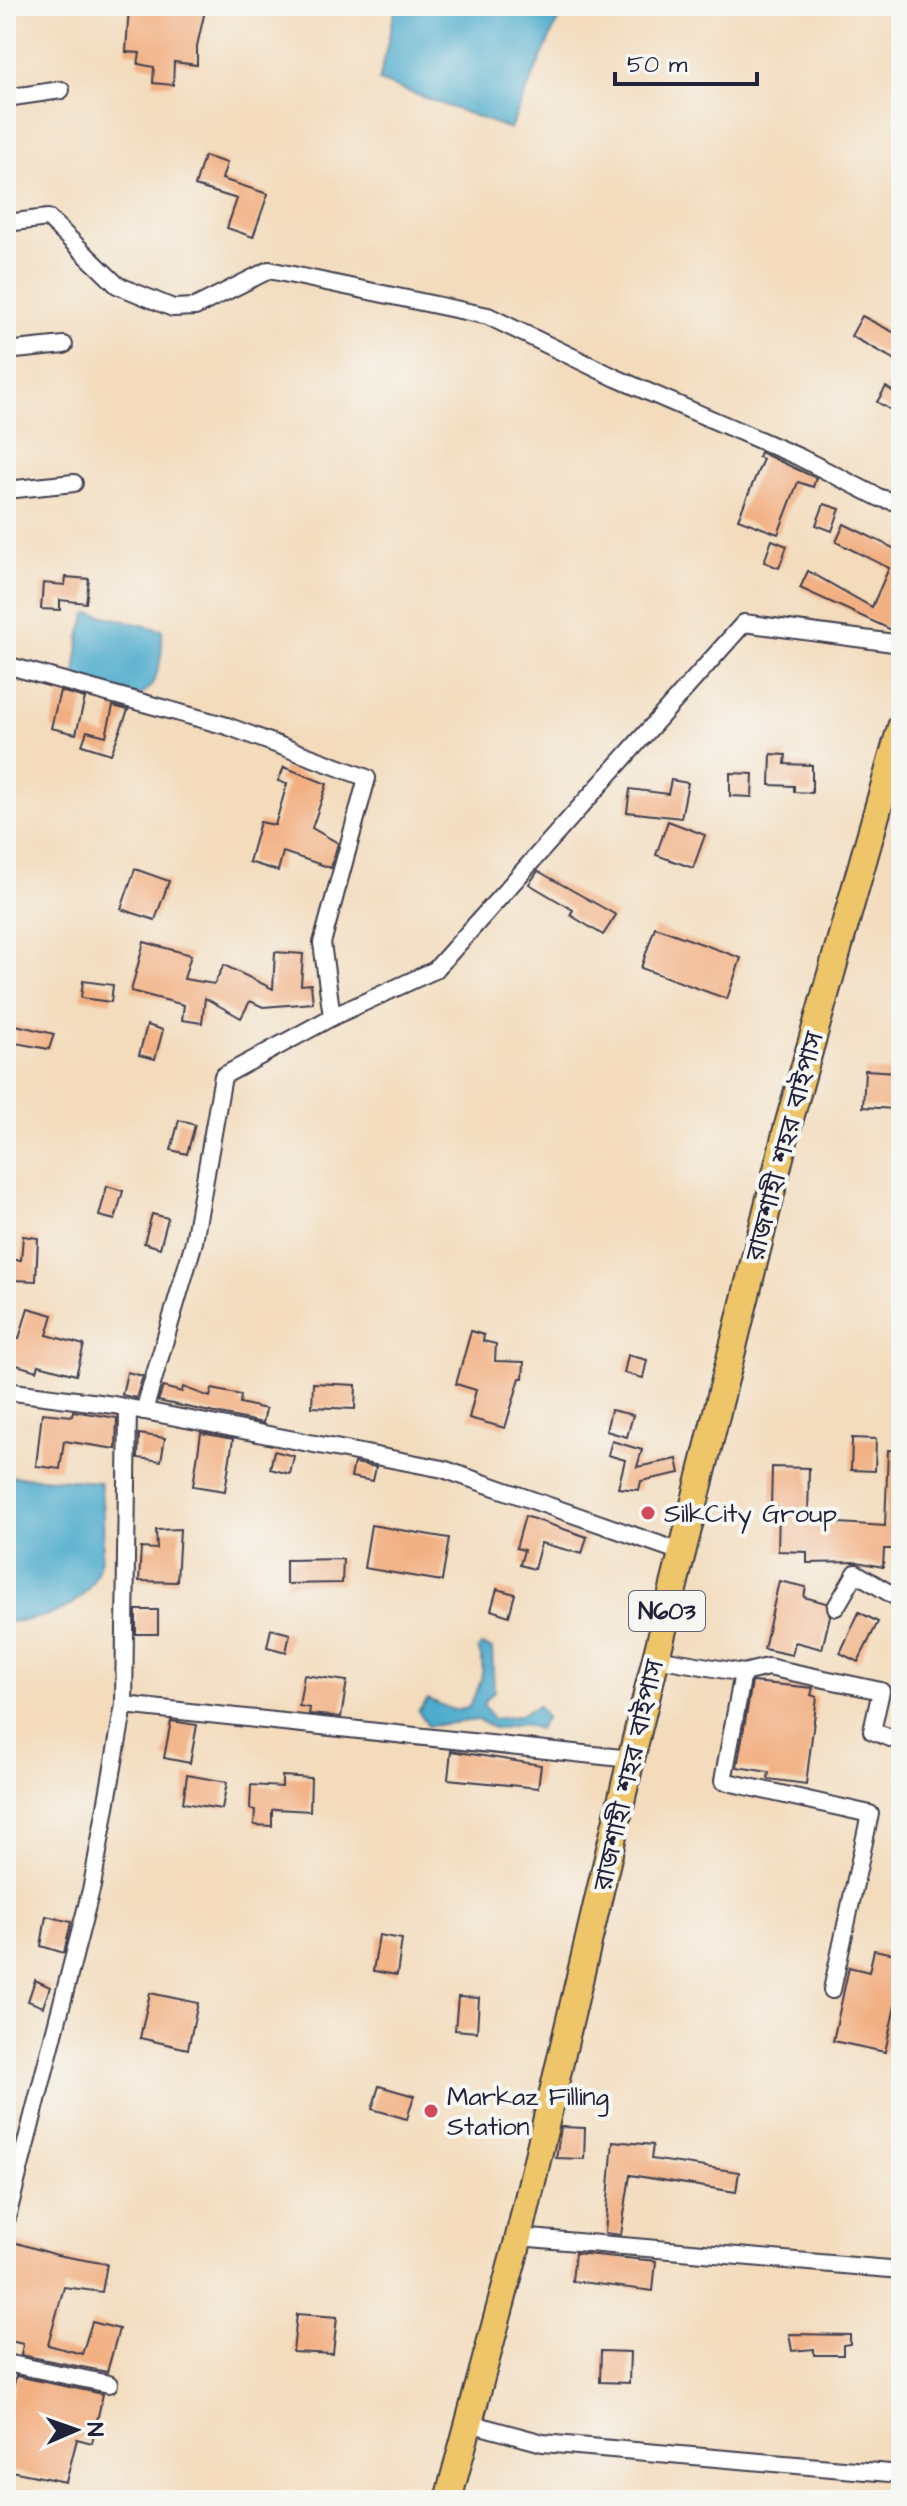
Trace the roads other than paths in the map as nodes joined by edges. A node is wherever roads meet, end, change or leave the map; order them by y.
1 (61, 90) dead end
2 (6, 98) edge
3 (6, 223) edge
4 (64, 345) dead end
5 (6, 351) edge
6 (74, 483) dead end
7 (6, 490) edge
8 (901, 503) edge
9 (901, 644) edge
10 (6, 665) edge
11 (901, 727) edge
12 (332, 1017) junction
13 (6, 1391) edge
14 (136, 1409) junction
15 (681, 1552) junction
16 (901, 1600) edge
17 (836, 1607) dead end
18 (656, 1658) junction
19 (743, 1673) junction
20 (124, 1705) junction
21 (901, 1742) edge
22 (631, 1759) junction
23 (832, 1990) dead end
24 (6, 2221) edge
25 (519, 2237) junction
26 (901, 2270) edge
27 (6, 2363) edge
28 (109, 2384) dead end
29 (469, 2423) junction
30 (901, 2474) edge
31 (448, 2500) edge

1 - 2 street
3 - 8 street
4 - 5 street
6 - 7 street
9 - 12 street
10 - 12 street
11 - 15 highway, রাজশাহী শহর বাইপাস / N603
12 - 14 street
13 - 14 street
14 - 15 street
14 - 20 street
15 - 18 highway, রাজশাহী শহর বাইপাস / N603
16 - 17 street
18 - 19 street
18 - 22 highway, রাজশাহী শহর বাইপাস / N603
19 - 21 street
19 - 23 street
20 - 22 street
20 - 24 street
22 - 25 highway, রাজশাহী শহর বাইপাস / N603
25 - 26 street
25 - 29 highway, রাজশাহী শহর বাইপাস / N603
27 - 28 street
29 - 30 street
29 - 31 highway, রাজশাহী শহর বাইপাস / N603

